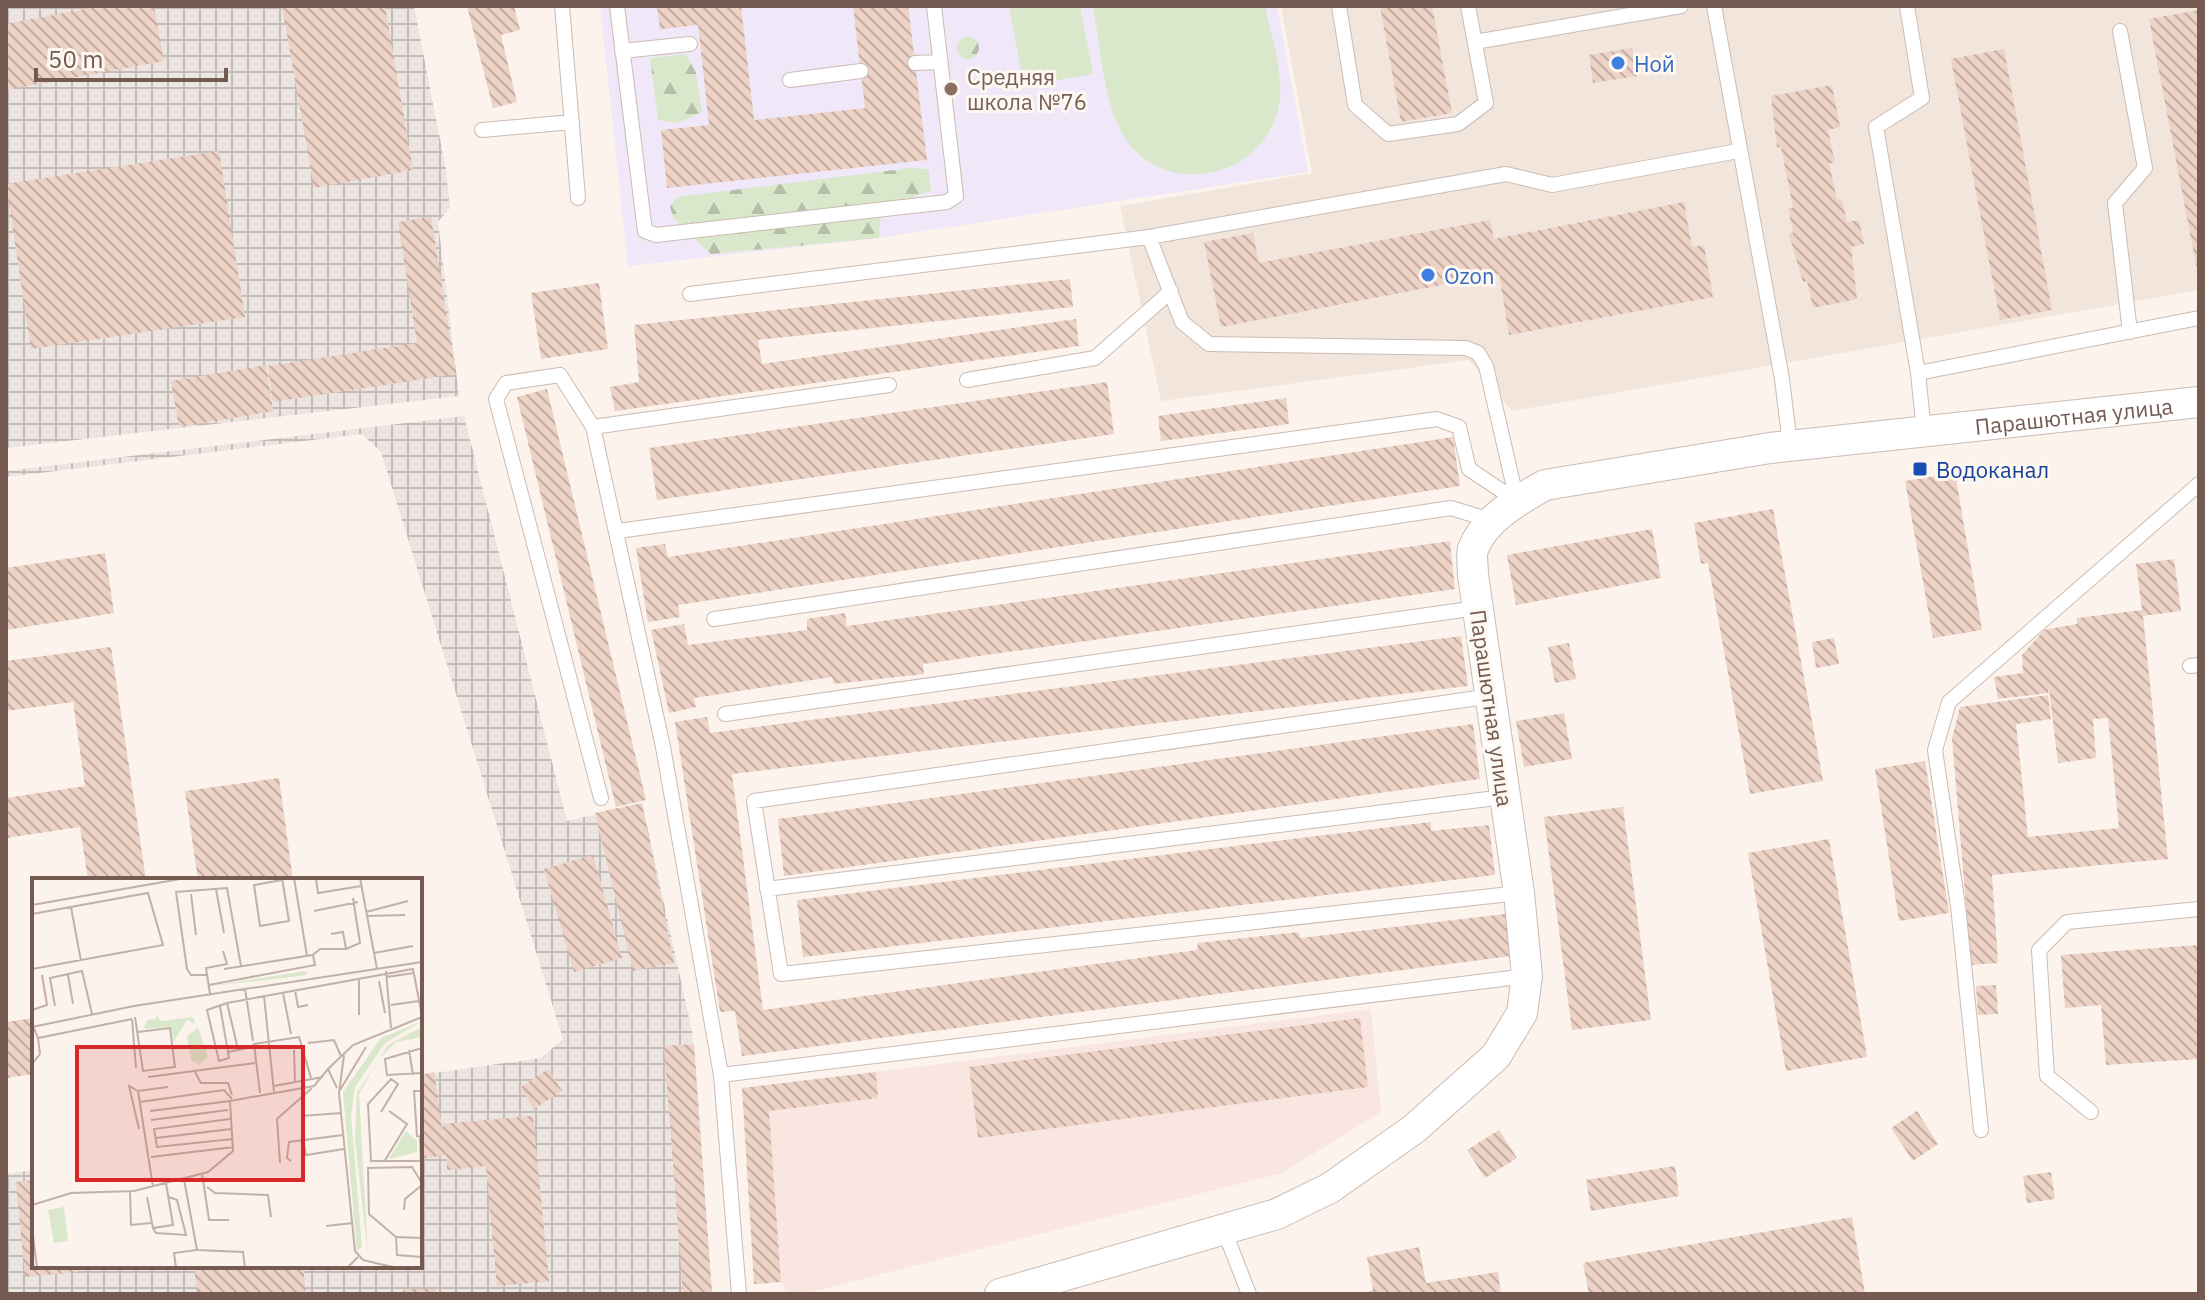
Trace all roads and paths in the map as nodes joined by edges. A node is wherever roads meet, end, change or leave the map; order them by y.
1 (562, 6) edge
2 (617, 6) edge
3 (934, 6) edge
4 (1339, 6) edge
5 (1468, 6) edge
6 (1681, 6) edge
7 (1714, 6) edge
8 (1907, 6) edge
9 (2120, 31) dead end
10 (1475, 42) junction
11 (690, 44) dead end
12 (622, 51) junction
13 (940, 62) junction
14 (915, 63) dead end
15 (861, 71) dead end
16 (790, 80) dead end
17 (572, 122) junction
18 (482, 130) dead end
19 (1738, 151) junction
20 (578, 198) dead end
21 (1149, 237) junction
22 (1171, 291) junction
23 (690, 294) dead end
24 (2199, 318) edge
25 (2130, 332) junction
26 (1918, 373) junction
27 (967, 380) dead end
28 (889, 385) dead end
29 (2199, 402) edge
30 (593, 427) junction
31 (1924, 433) junction
32 (1790, 445) junction
33 (2199, 484) edge
34 (1517, 501) junction
35 (1493, 521) junction
36 (618, 531) junction
37 (1477, 608) junction
38 (714, 619) dead end
39 (1492, 696) junction
40 (725, 714) dead end
41 (1504, 797) junction
42 (601, 798) dead end
43 (767, 889) junction
44 (1519, 893) junction
45 (2199, 909) edge
46 (1527, 976) junction
47 (721, 1075) junction
48 (2091, 1112) dead end
49 (1981, 1130) dead end
50 (1224, 1230) junction
51 (1046, 1288) edge
52 (739, 1294) edge
53 (1000, 1294) edge
54 (1249, 1294) edge

1 - 17 lane
2 - 12 lane
3 - 13 lane
4 - 10 lane
5 - 10 lane
6 - 10 lane
7 - 19 lane
8 - 26 lane
9 - 25 lane
11 - 12 lane
12 - 13 lane
13 - 14 lane
15 - 16 lane
17 - 18 lane
17 - 20 lane
19 - 21 lane
19 - 32 lane
21 - 22 lane
21 - 23 lane
22 - 27 lane
22 - 34 lane
24 - 25 lane
25 - 26 lane
26 - 31 lane
28 - 30 lane
29 - 31 street, Парашютная улица
30 - 36 lane
30 - 42 lane
31 - 32 street, Парашютная улица
32 - 34 street, Парашютная улица
33 - 49 lane
34 - 35 street, Парашютная улица
34 - 36 lane
35 - 37 street, Парашютная улица
35 - 38 lane
36 - 47 lane
37 - 39 street, Парашютная улица
37 - 40 lane
39 - 41 street, Парашютная улица
39 - 43 lane
41 - 43 lane
41 - 44 street, Парашютная улица
43 - 44 lane
44 - 46 street, Парашютная улица
45 - 48 lane
46 - 47 lane
46 - 50 street, Парашютная улица
47 - 52 lane
50 - 51 street, Парашютная улица
50 - 54 lane
51 - 53 street, Парашютная улица

